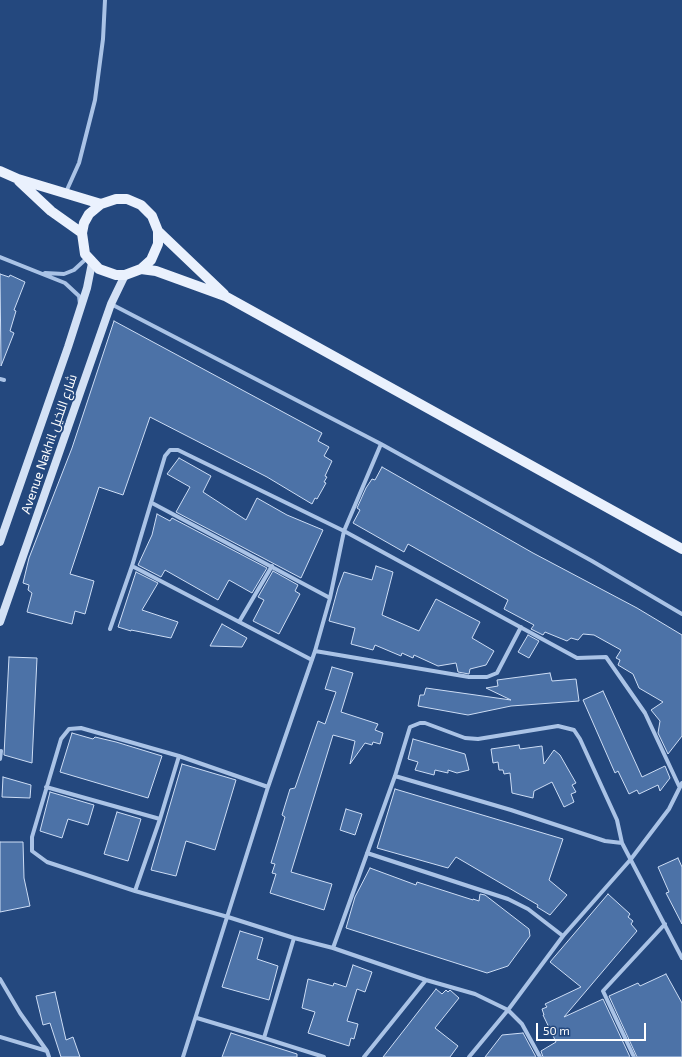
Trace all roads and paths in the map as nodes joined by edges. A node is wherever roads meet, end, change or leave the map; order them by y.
1 (105, 0) edge
2 (0, 171) edge
3 (18, 179) junction
4 (66, 193) junction
5 (101, 204) junction
6 (158, 231) junction
7 (82, 233) junction
8 (0, 257) edge
9 (90, 261) junction
10 (141, 269) junction
11 (40, 273) junction
12 (125, 275) junction
13 (225, 296) junction
14 (110, 304) junction
15 (80, 311) junction
16 (381, 444) junction
17 (152, 503) junction
18 (344, 531) junction
19 (0, 542) edge
20 (682, 549) edge
21 (132, 566) junction
22 (272, 566) junction
23 (330, 598) junction
24 (682, 614) edge
25 (0, 622) edge
26 (239, 622) junction
27 (521, 627) junction
28 (110, 629) dead end
29 (315, 651) junction
30 (312, 660) junction
31 (1, 751) edge
32 (179, 756) junction
33 (0, 759) edge
34 (395, 776) junction
35 (681, 784) edge
36 (46, 787) junction
37 (268, 787) junction
38 (160, 819) junction
39 (622, 843) junction
40 (367, 853) junction
41 (631, 859) junction
42 (135, 891) junction
43 (228, 917) junction
44 (665, 924) junction
45 (563, 936) junction
46 (294, 938) junction
47 (334, 948) junction
48 (682, 958) edge
49 (0, 979) edge
50 (426, 980) junction
51 (508, 1010) junction
52 (197, 1018) junction
53 (0, 1037) edge
54 (264, 1038) junction
55 (47, 1051) junction
56 (49, 1057) edge
57 (183, 1057) edge
58 (324, 1057) edge
59 (364, 1057) edge
60 (469, 1057) edge
61 (540, 1057) edge
62 (634, 1057) edge

1 - 4 street
2 - 3 main road
3 - 4 main road
3 - 7 main road
4 - 5 main road
5 - 6 main road
5 - 7 main road
6 - 10 main road
6 - 13 main road
7 - 9 main road
8 - 11 street
9 - 11 street
9 - 12 main road
9 - 15 street, Avenue Nakhil شارع النخيل
10 - 12 main road
10 - 13 main road
11 - 15 street
12 - 14 street, Avenue Nakhil شارع النخيل
13 - 20 main road
14 - 16 street
14 - 25 street, Avenue Nakhil شارع النخيل
15 - 19 street, Avenue Nakhil شارع النخيل
16 - 18 street
16 - 24 street
17 - 18 street
17 - 21 street
17 - 22 street
18 - 23 street
18 - 27 street
21 - 26 street
21 - 28 street
22 - 23 street
22 - 26 street
23 - 29 street
26 - 30 street
27 - 29 street
27 - 35 street
29 - 30 street
30 - 37 street
31 - 33 street
32 - 36 street
32 - 37 street
32 - 38 street
34 - 39 street
34 - 39 street
34 - 40 street
35 - 41 street
36 - 38 street
36 - 42 street
37 - 43 street
38 - 42 street
39 - 41 street
40 - 45 street
40 - 47 street
41 - 44 street
41 - 45 street
42 - 43 street
43 - 46 street
43 - 52 street
44 - 48 street
44 - 62 street
45 - 51 street
46 - 47 street
46 - 54 street
47 - 50 street
49 - 55 street
50 - 51 street
50 - 59 street
51 - 60 street
51 - 61 street
52 - 54 street
52 - 57 street
53 - 55 street
54 - 58 street
55 - 56 street

